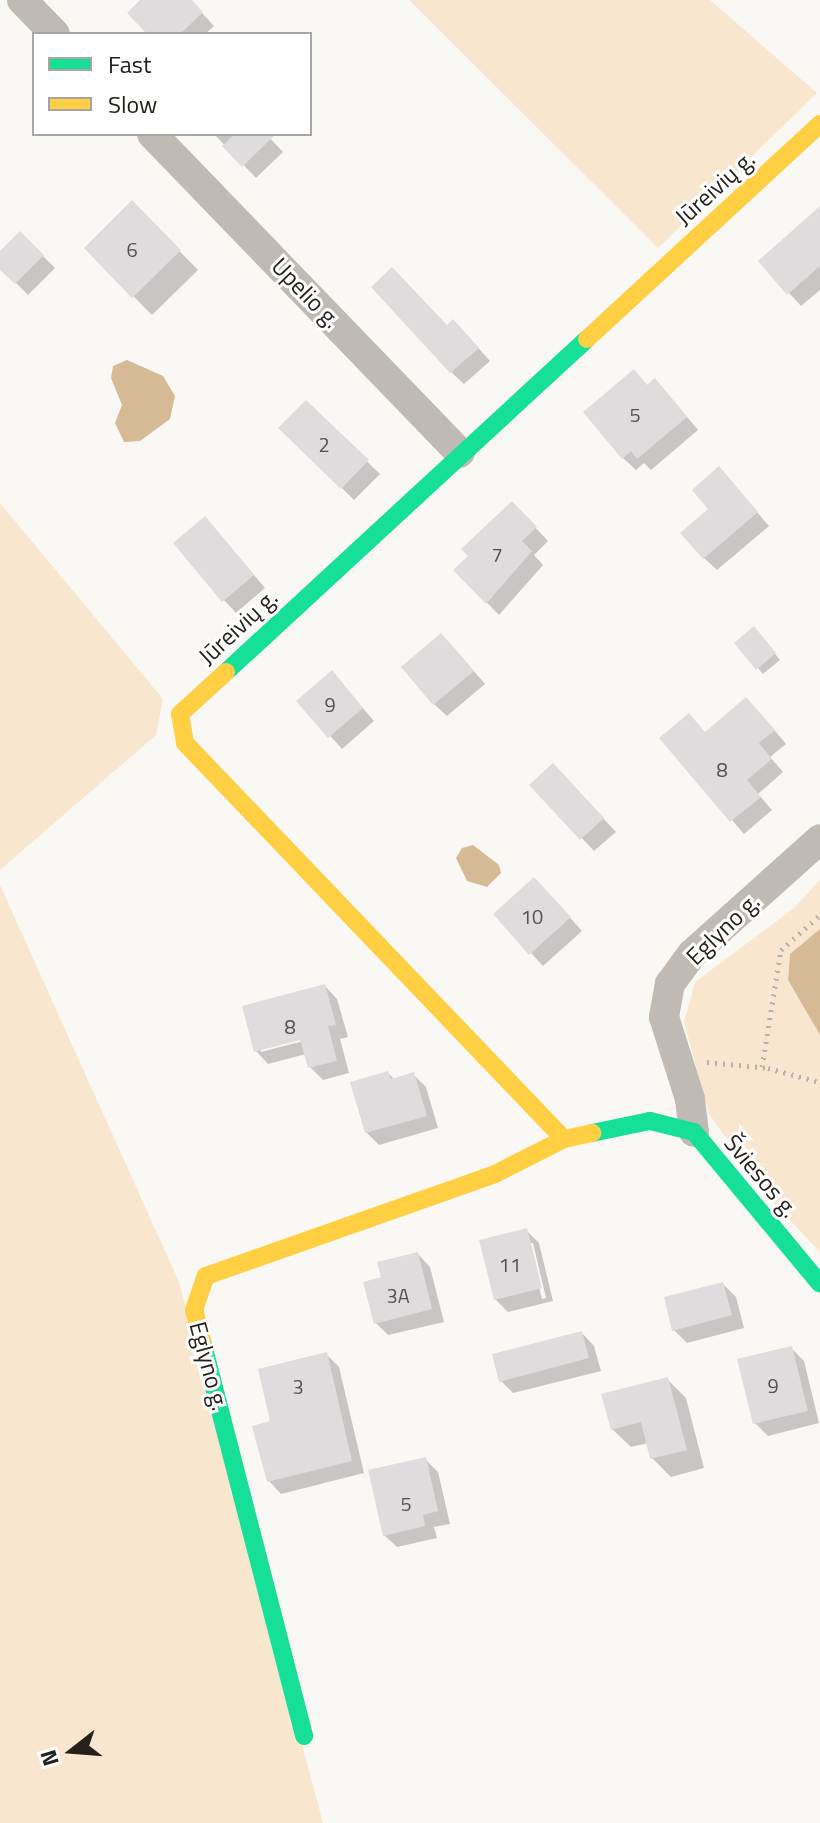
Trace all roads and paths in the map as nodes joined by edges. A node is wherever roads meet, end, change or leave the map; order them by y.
1 (22, 0) edge
2 (53, 32) edge
3 (820, 124) edge
4 (154, 136) edge
5 (460, 453) junction
6 (820, 839) edge
7 (820, 915) edge
8 (677, 1059) junction
9 (762, 1067) junction
10 (820, 1082) edge
11 (694, 1132) junction
12 (564, 1139) junction
13 (820, 1284) edge
14 (304, 1736) dead end

1 - 2 street
3 - 5 street, Jūreivių g.
4 - 5 street, Upelio g.
5 - 12 street, Jūreivių g.
6 - 8 street, Eglyno g.
7 - 9 path
8 - 9 path
8 - 11 street, Eglyno g.
9 - 10 path
11 - 12 street, Šviesos g.
11 - 13 street, Šviesos g.
12 - 14 street, Eglyno g.

